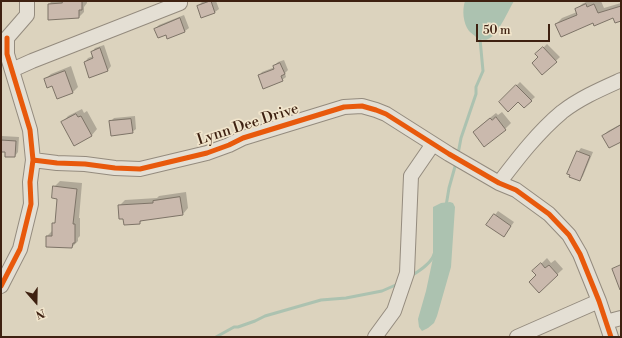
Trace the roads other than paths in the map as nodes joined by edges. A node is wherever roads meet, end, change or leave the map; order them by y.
1 (27, 1) edge
2 (180, 3) dead end
3 (4, 39) edge
4 (12, 70) junction
5 (621, 80) edge
6 (433, 144) junction
7 (32, 160) junction
8 (498, 182) junction
9 (1, 286) edge
10 (599, 300) junction
11 (621, 318) edge
12 (606, 322) junction
13 (375, 337) edge
14 (517, 337) edge
15 (611, 337) edge

1 - 3 street
2 - 4 street
3 - 4 street
4 - 7 street
5 - 8 street
6 - 7 street, Lynn Dee Drive
6 - 8 street, Lynn Dee Drive
6 - 13 street
7 - 9 street
8 - 10 street, Lynn Dee Drive
10 - 12 street, Lynn Dee Drive
10 - 14 street
11 - 12 street
12 - 15 street, Lynn Dee Drive

